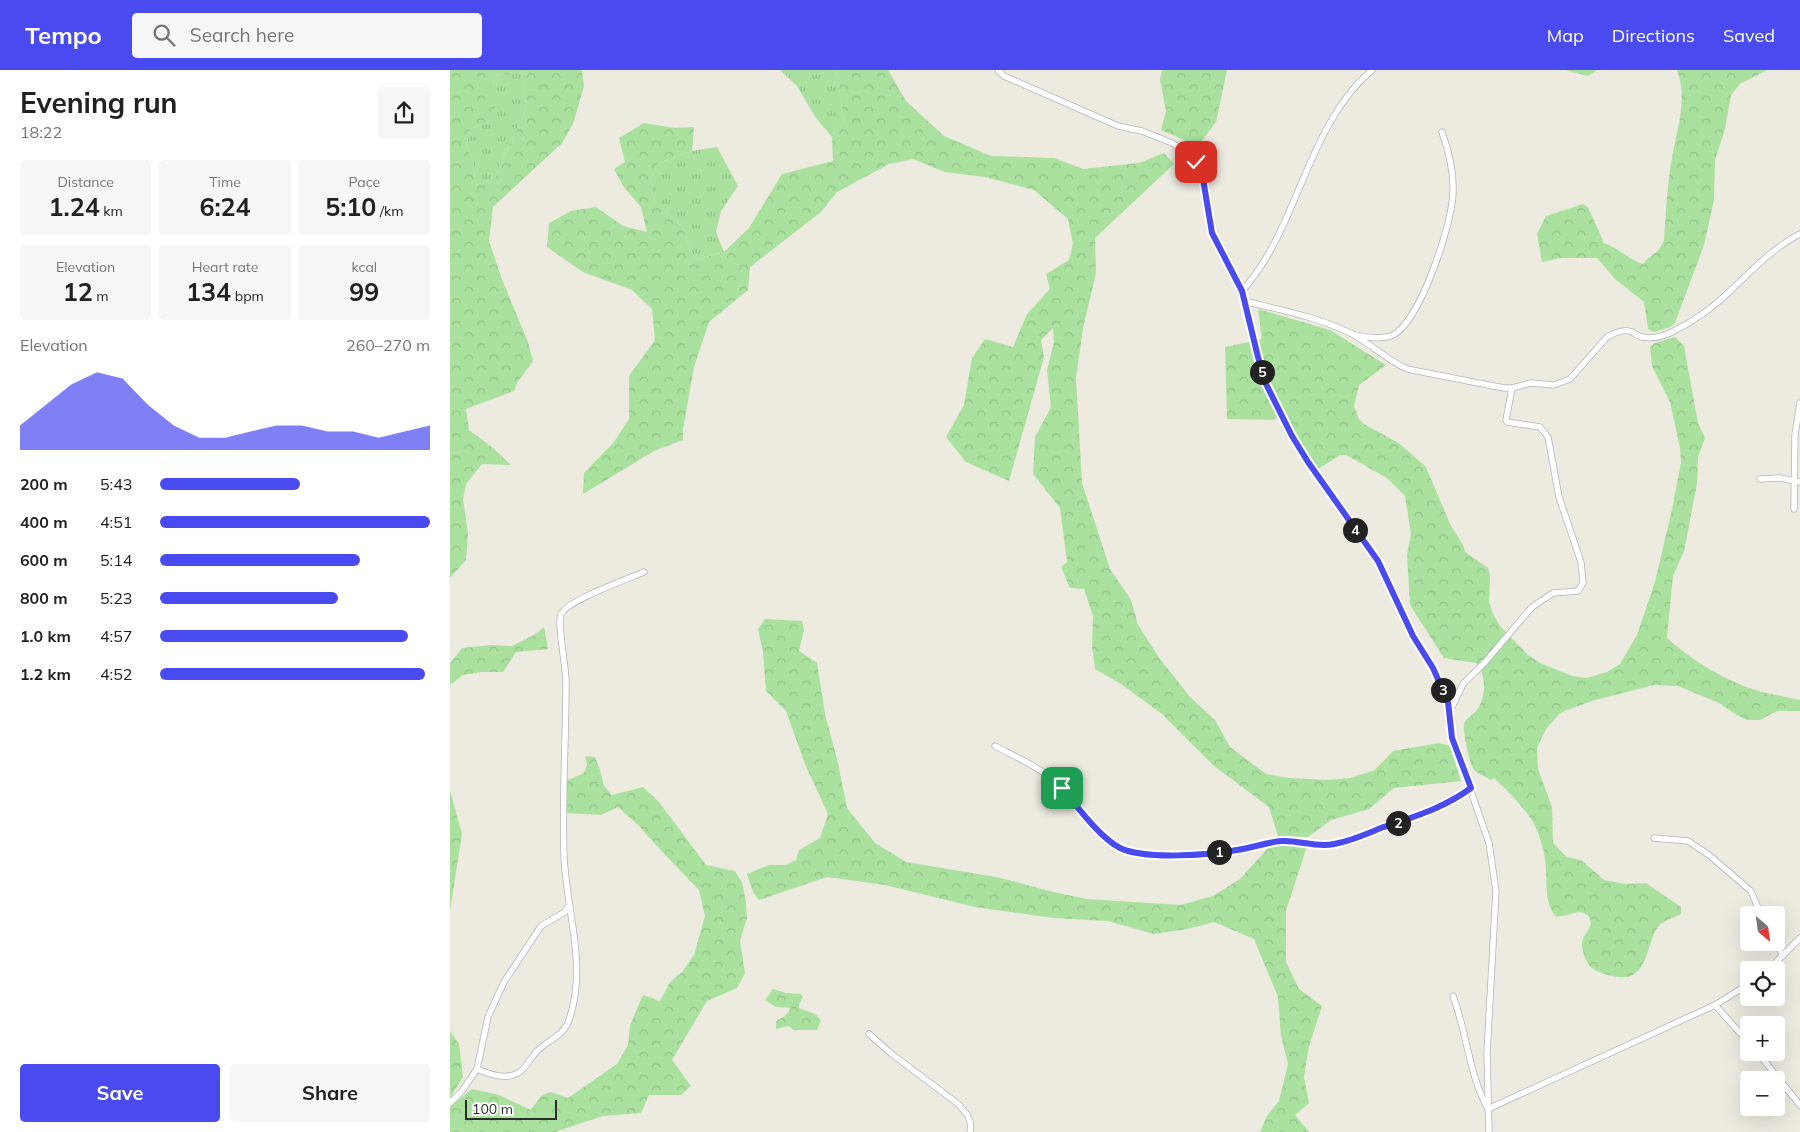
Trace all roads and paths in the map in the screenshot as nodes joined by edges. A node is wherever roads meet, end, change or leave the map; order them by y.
1 (998, 70) edge
2 (1372, 70) edge
3 (1442, 132) dead end
4 (1800, 234) edge
5 (1242, 291) junction
6 (1244, 301) junction
7 (1352, 334) junction
8 (1512, 388) junction
9 (1800, 403) edge
10 (1760, 478) dead end
11 (1797, 482) edge
12 (1794, 509) dead end
13 (644, 572) dead end
14 (1450, 709) junction
15 (995, 746) dead end
16 (1471, 788) junction
17 (1654, 838) dead end
18 (1757, 906) edge
19 (568, 907) junction
20 (1800, 938) edge
21 (1780, 951) edge
22 (1783, 956) junction
23 (1778, 961) edge
24 (1740, 990) edge
25 (1453, 996) dead end
26 (1715, 1005) junction
27 (1740, 1032) edge
28 (869, 1034) dead end
29 (1763, 1061) edge
30 (477, 1069) junction
31 (450, 1104) edge
32 (1800, 1105) edge
33 (1488, 1110) junction
34 (970, 1132) edge
35 (1489, 1132) edge

1 - 5 street
2 - 5 street
3 - 7 street
4 - 8 street
5 - 6 street
6 - 7 street
6 - 14 street
7 - 8 street
8 - 14 street
9 - 11 street
10 - 11 street
11 - 12 street
13 - 19 street
14 - 16 street
15 - 16 street
16 - 33 street
17 - 18 street
19 - 30 street
19 - 30 street
20 - 22 street
21 - 22 street
22 - 23 street
24 - 26 street
25 - 33 street
26 - 27 street
26 - 33 street
28 - 34 street
29 - 32 street
30 - 31 street
33 - 35 street

